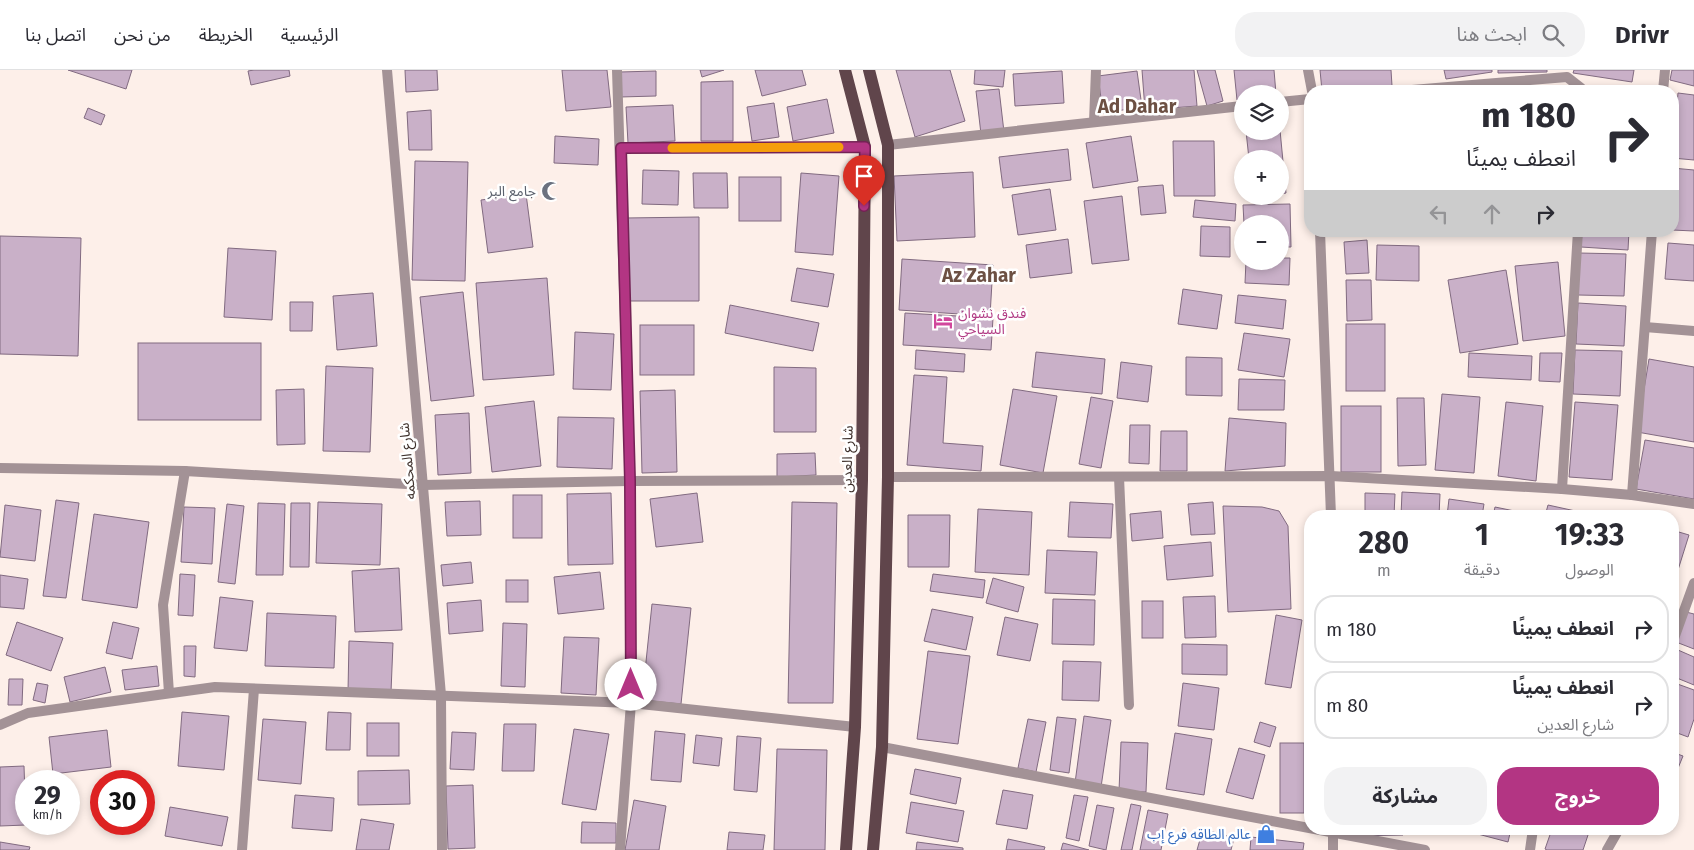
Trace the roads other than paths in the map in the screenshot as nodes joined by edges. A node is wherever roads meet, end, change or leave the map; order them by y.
1 (387, 70) edge
2 (617, 70) edge
3 (845, 70) edge
4 (869, 70) edge
5 (1096, 70) edge
6 (1308, 70) edge
7 (1665, 70) edge
8 (1311, 85) edge
9 (1472, 85) edge
10 (1577, 85) edge
11 (1664, 85) edge
12 (1304, 100) edge
13 (1289, 101) edge
14 (1234, 107) edge
15 (1094, 122) junction
16 (888, 145) junction
17 (865, 147) junction
18 (621, 148) junction
19 (1320, 237) edge
20 (1578, 237) edge
21 (1652, 237) edge
22 (1645, 327) junction
23 (1694, 331) edge
24 (0, 468) edge
25 (185, 471) junction
26 (1330, 476) junction
27 (1119, 477) junction
28 (888, 478) junction
29 (862, 480) junction
30 (630, 481) junction
31 (423, 485) junction
32 (1562, 489) junction
33 (1632, 495) junction
34 (1694, 504) edge
35 (1331, 510) edge
36 (1694, 583) edge
37 (1679, 625) edge
38 (254, 688) junction
39 (170, 693) junction
40 (441, 695) junction
41 (631, 704) junction
42 (1129, 705) dead end
43 (0, 725) edge
44 (855, 727) junction
45 (882, 747) junction
46 (1304, 826) edge
47 (1333, 835) edge
48 (1352, 835) edge
49 (1532, 835) edge
50 (1616, 835) edge
51 (242, 850) edge
52 (442, 850) edge
53 (620, 850) edge
54 (846, 850) edge
55 (873, 850) edge
56 (1333, 850) edge
57 (1425, 850) edge
58 (1530, 850) edge
59 (1607, 850) edge

1 - 31 street, شارع المحكمه
2 - 18 street
3 - 17 main road, شارع العدين
4 - 16 main road
5 - 15 street
6 - 8 street
7 - 11 street
9 - 10 street
12 - 13 street
14 - 15 street
15 - 16 street
16 - 28 main road
17 - 18 street
17 - 29 main road, شارع العدين
18 - 30 street
19 - 26 street
20 - 32 street
21 - 22 street
22 - 23 street
22 - 33 street
24 - 25 street
25 - 31 street
25 - 39 street
26 - 27 street
26 - 32 street
26 - 35 street
27 - 28 street
27 - 42 street
28 - 45 main road
29 - 30 street
29 - 44 main road, شارع العدين
30 - 31 street
30 - 41 street
31 - 40 street, شارع المحكمه
32 - 33 street
33 - 34 street
36 - 37 street
38 - 39 street
38 - 40 street
38 - 51 street
39 - 43 street
40 - 41 street
40 - 52 street, شارع المحكمه
41 - 44 street
41 - 53 street
44 - 54 main road, شارع العدين
45 - 46 street
45 - 55 main road
47 - 56 street
48 - 57 street
49 - 58 street
50 - 59 street

